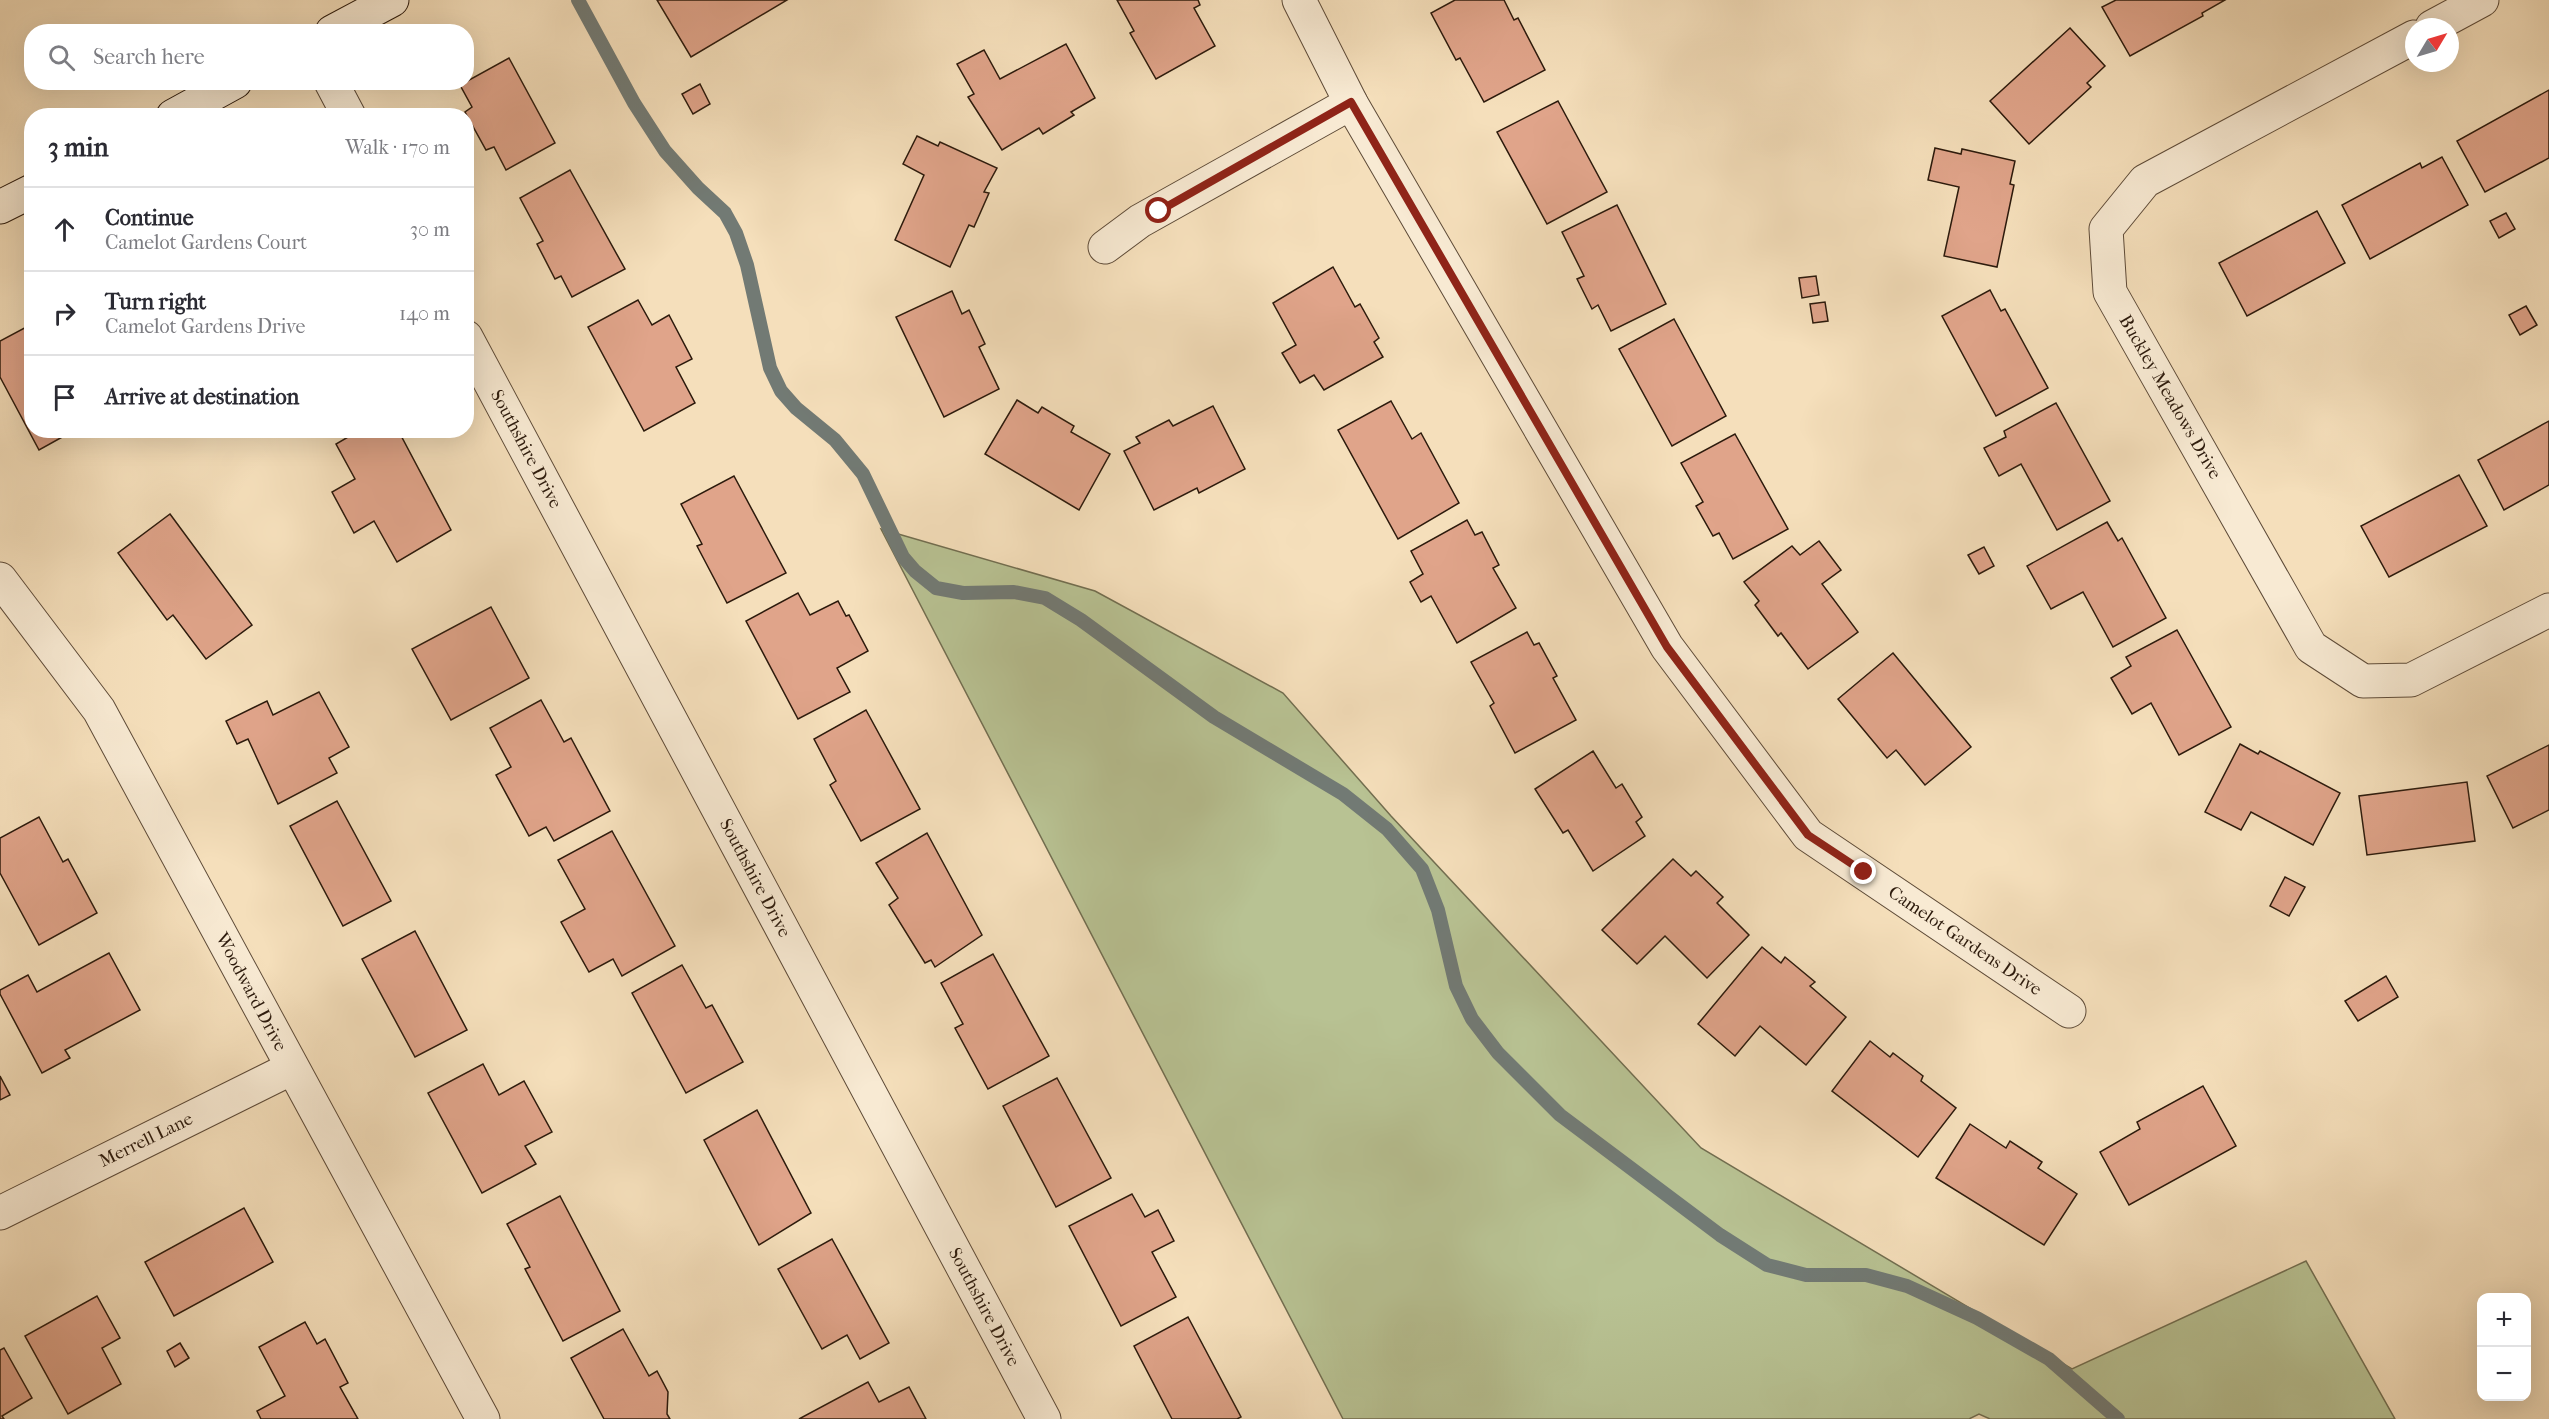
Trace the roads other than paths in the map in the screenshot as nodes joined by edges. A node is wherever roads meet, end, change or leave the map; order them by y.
1 (392, 0) edge
2 (1299, 0) edge
3 (2482, 0) edge
4 (2449, 18) edge
5 (347, 24) edge
6 (2405, 42) edge
7 (220, 90) edge
8 (335, 90) edge
9 (1351, 102) junction
10 (188, 108) edge
11 (345, 108) edge
12 (24, 195) edge
13 (0, 207) edge
14 (1105, 247) dead end
15 (474, 352) edge
16 (0, 579) edge
17 (2549, 610) edge
18 (2069, 1011) dead end
19 (292, 1068) junction
20 (0, 1213) edge
21 (483, 1419) edge
22 (1044, 1419) edge

1 - 5 street
2 - 9 street, Camelot Gardens Drive
3 - 4 street
6 - 17 street, Buckley Meadows Drive
7 - 10 street
8 - 11 street
9 - 14 street
9 - 18 street, Camelot Gardens Drive
12 - 13 street
15 - 22 street, Southshire Drive
16 - 19 street, Woodward Drive
19 - 20 street, Merrell Lane
19 - 21 street, Woodward Drive

